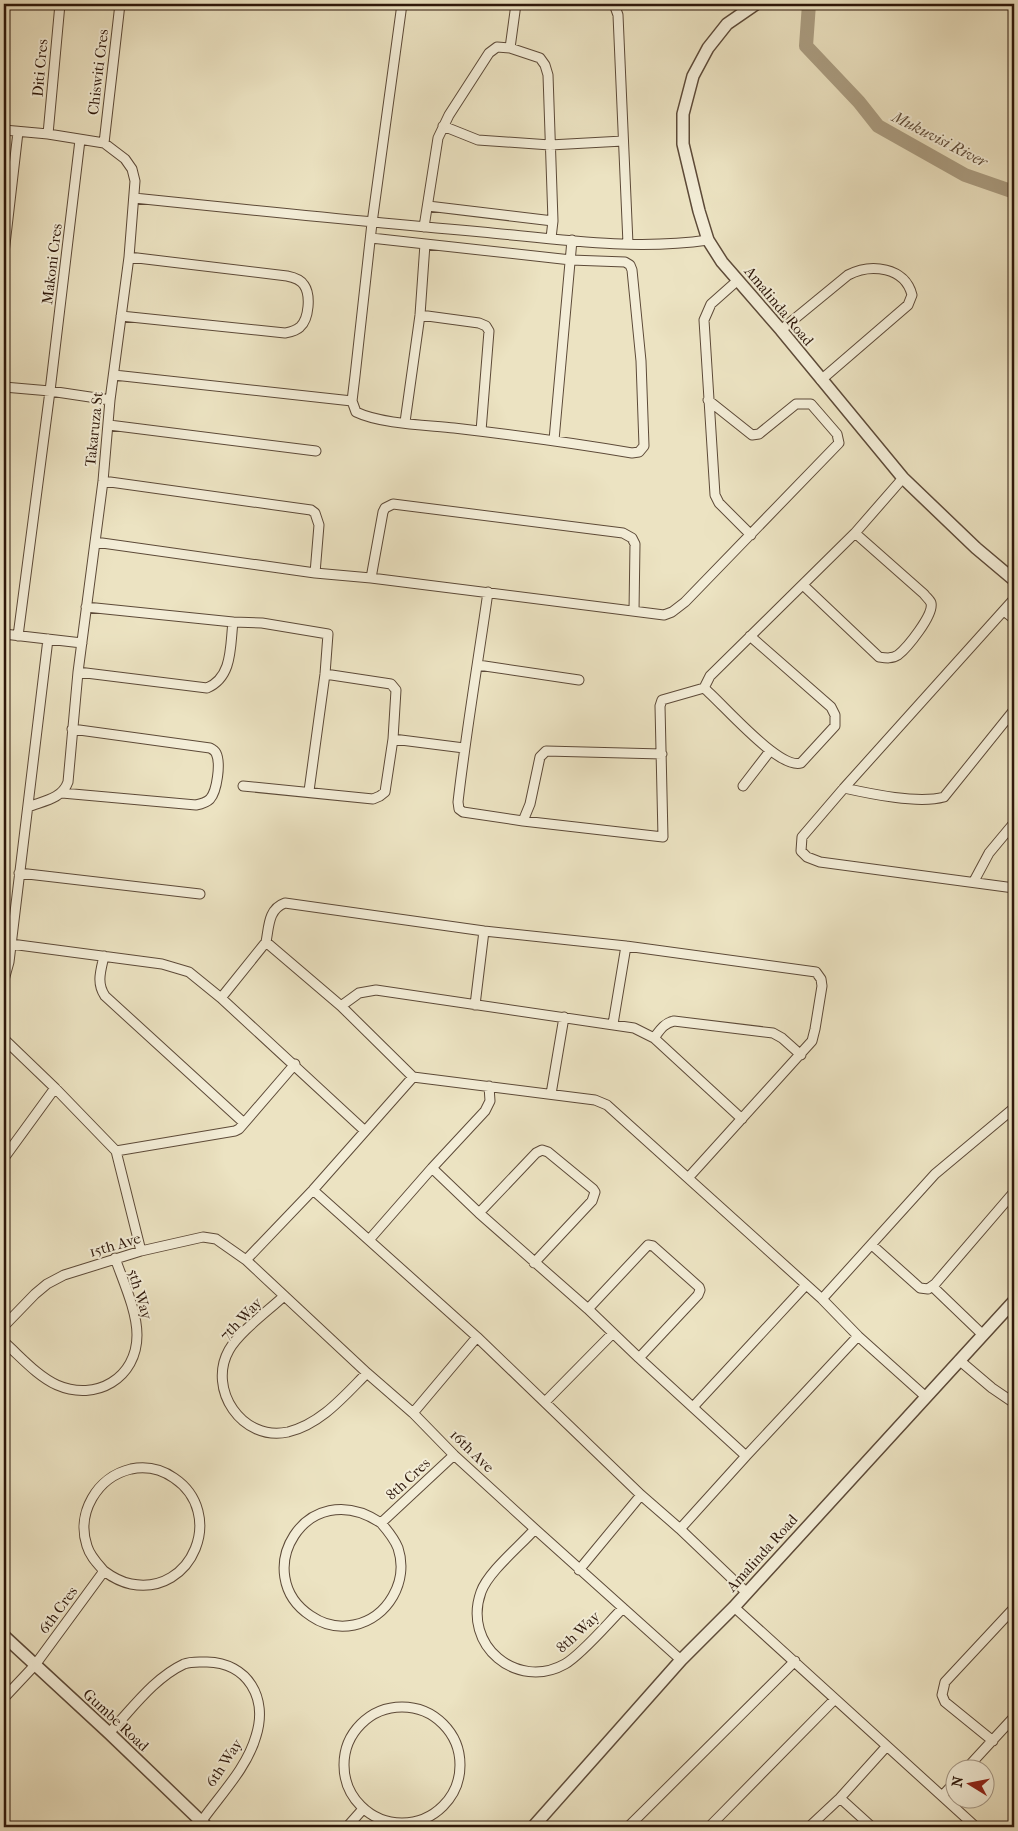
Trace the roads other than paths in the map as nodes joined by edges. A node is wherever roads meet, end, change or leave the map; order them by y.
1 (4, 4) edge
2 (60, 4) edge
3 (120, 4) edge
4 (402, 4) edge
5 (516, 4) edge
6 (614, 4) edge
7 (756, 4) edge
8 (4, 10) edge
9 (510, 48) junction
10 (444, 126) junction
11 (4, 130) edge
12 (18, 132) junction
13 (48, 134) junction
14 (80, 140) junction
15 (623, 141) junction
16 (104, 143) junction
17 (550, 146) junction
18 (134, 198) junction
19 (428, 206) junction
20 (552, 221) junction
21 (372, 223) junction
22 (424, 227) junction
23 (371, 238) junction
24 (551, 238) junction
25 (572, 240) junction
26 (708, 240) junction
27 (425, 244) junction
28 (628, 244) junction
29 (4, 254) edge
30 (129, 257) junction
31 (571, 260) junction
32 (738, 280) junction
33 (420, 314) junction
34 (121, 316) junction
35 (781, 330) junction
36 (114, 375) junction
37 (821, 380) junction
38 (4, 388) edge
39 (50, 391) junction
40 (110, 400) junction
41 (708, 400) junction
42 (352, 402) junction
43 (405, 422) junction
44 (109, 425) junction
45 (481, 431) junction
46 (554, 440) junction
47 (316, 451) dead end
48 (903, 478) junction
49 (103, 481) junction
50 (855, 533) junction
51 (751, 535) junction
52 (95, 542) junction
53 (315, 574) junction
54 (371, 578) junction
55 (1014, 580) edge
56 (803, 585) junction
57 (488, 592) junction
58 (1014, 599) edge
59 (86, 606) junction
60 (634, 611) junction
61 (1004, 611) junction
62 (1014, 619) edge
63 (233, 622) junction
64 (4, 634) edge
65 (18, 636) junction
66 (750, 636) junction
67 (48, 639) junction
68 (82, 643) junction
69 (478, 665) junction
70 (78, 672) junction
71 (325, 674) junction
72 (579, 680) dead end
73 (704, 688) junction
74 (1014, 710) edge
75 (72, 729) junction
76 (393, 739) junction
77 (464, 748) junction
78 (770, 752) junction
79 (662, 754) junction
80 (243, 786) dead end
81 (743, 786) dead end
82 (844, 788) junction
83 (309, 791) junction
84 (62, 793) junction
85 (28, 807) junction
86 (523, 821) junction
87 (1014, 823) edge
88 (19, 873) junction
89 (974, 881) junction
90 (1014, 888) edge
91 (200, 894) dead end
92 (484, 931) junction
93 (266, 942) junction
94 (11, 944) junction
95 (626, 946) junction
96 (104, 956) junction
97 (4, 980) edge
98 (221, 998) junction
99 (475, 1005) junction
100 (341, 1006) junction
101 (564, 1017) junction
102 (613, 1024) junction
103 (654, 1038) junction
104 (4, 1039) edge
105 (801, 1055) junction
106 (295, 1064) junction
107 (413, 1077) junction
108 (489, 1086) junction
109 (55, 1088) junction
110 (551, 1094) junction
111 (1014, 1108) edge
112 (742, 1120) junction
113 (244, 1123) junction
114 (365, 1131) junction
115 (116, 1152) junction
116 (4, 1158) edge
117 (432, 1168) junction
118 (688, 1178) junction
119 (313, 1190) junction
120 (1014, 1192) edge
121 (479, 1213) junction
122 (368, 1240) junction
123 (872, 1244) junction
124 (140, 1251) junction
125 (115, 1258) junction
126 (246, 1260) junction
127 (534, 1263) junction
128 (806, 1285) junction
129 (932, 1286) junction
130 (284, 1296) junction
131 (822, 1299) junction
132 (1014, 1301) edge
133 (588, 1310) junction
134 (4, 1326) edge
135 (613, 1333) junction
136 (983, 1335) junction
137 (858, 1336) junction
138 (477, 1338) junction
139 (4, 1342) edge
140 (639, 1358) junction
141 (959, 1360) junction
142 (367, 1373) junction
143 (926, 1396) junction
144 (545, 1402) junction
145 (1014, 1403) edge
146 (693, 1407) junction
147 (413, 1413) junction
148 (454, 1454) junction
149 (746, 1456) junction
150 (641, 1495) junction
151 (381, 1523) junction
152 (535, 1529) junction
153 (680, 1529) junction
154 (579, 1570) junction
155 (104, 1571) junction
156 (746, 1592) junction
157 (734, 1607) junction
158 (623, 1608) junction
159 (1014, 1608) edge
160 (4, 1636) edge
161 (681, 1660) junction
162 (795, 1661) junction
163 (35, 1665) junction
164 (5, 1694) edge
165 (835, 1699) junction
166 (1014, 1717) edge
167 (109, 1733) junction
168 (993, 1741) junction
169 (886, 1747) junction
170 (977, 1758) edge
171 (946, 1792) edge
172 (942, 1796) junction
173 (840, 1798) junction
174 (363, 1809) junction
175 (204, 1824) edge
176 (347, 1827) edge
177 (533, 1827) edge
178 (628, 1827) edge
179 (709, 1827) edge
180 (809, 1827) edge
181 (872, 1827) edge
182 (976, 1827) edge

1 - 8 street
2 - 13 street, Diti Cres
3 - 16 street, Chiswiti Cres
4 - 21 street
5 - 9 street
6 - 15 street
7 - 26 street, Amalinda Road
9 - 10 street
9 - 17 street
10 - 17 street
10 - 19 street
11 - 12 street
12 - 13 street
12 - 29 street
13 - 14 street
14 - 16 street
14 - 39 street, Makoni Cres
15 - 17 street
15 - 28 street
16 - 18 street, Takaruza St
17 - 20 street
18 - 21 street
18 - 30 street, Takaruza St
19 - 20 street
19 - 22 street
20 - 24 street
21 - 22 street
21 - 23 street
22 - 24 street
23 - 27 street
23 - 42 street
24 - 25 street
25 - 28 street
25 - 31 street
26 - 28 street
26 - 32 street, Amalinda Road
27 - 31 street
27 - 33 street
30 - 34 street, Takaruza St
30 - 34 street
31 - 46 street
31 - 46 street
32 - 35 street, Amalinda Road
32 - 41 street
33 - 43 street
33 - 45 street
34 - 36 street, Takaruza St
35 - 37 street, Amalinda Road
35 - 37 street
36 - 40 street, Takaruza St
36 - 42 street
37 - 48 street, Amalinda Road
38 - 39 street
39 - 40 street
39 - 65 street, Makoni Cres
40 - 44 street, Takaruza St
41 - 51 street
41 - 51 street
42 - 43 street
43 - 45 street
44 - 47 street
44 - 49 street, Takaruza St
45 - 46 street
48 - 50 street
48 - 55 street, Amalinda Road
49 - 52 street, Takaruza St
49 - 53 street
50 - 56 street
50 - 56 street
51 - 60 street
52 - 53 street
52 - 59 street, Takaruza St
53 - 54 street
54 - 57 street
54 - 60 street
56 - 66 street
57 - 60 street
57 - 69 street
58 - 61 street
59 - 63 street
59 - 68 street, Takaruza St
61 - 62 street
61 - 82 street
63 - 70 street
63 - 71 street
64 - 65 street
65 - 67 street
66 - 73 street
66 - 78 street
67 - 68 street
67 - 85 street
68 - 70 street, Takaruza St
69 - 72 street
69 - 77 street
70 - 75 street, Takaruza St
71 - 76 street
71 - 83 street
73 - 78 street
73 - 79 street
74 - 82 street
75 - 84 street, Takaruza St
75 - 84 street
76 - 77 street
76 - 83 street
77 - 86 street
78 - 81 street
79 - 86 street
79 - 86 street
80 - 83 street
82 - 89 street
84 - 85 street
85 - 88 street
87 - 89 street
88 - 91 street
88 - 94 street
89 - 90 street
92 - 93 street
92 - 95 street
92 - 99 street
93 - 98 street
93 - 100 street
94 - 96 street
94 - 97 street
95 - 102 street
95 - 105 street
96 - 98 street
96 - 113 street
98 - 106 street
99 - 100 street
99 - 101 street
100 - 107 street
101 - 102 street
101 - 110 street
102 - 103 street
103 - 105 street
103 - 112 street
104 - 109 street
105 - 112 street
106 - 113 street
106 - 114 street
107 - 108 street
107 - 114 street
108 - 110 street
108 - 117 street
109 - 115 street
109 - 116 street
110 - 118 street
111 - 123 street
112 - 118 street
113 - 115 street
114 - 119 street
115 - 124 street
117 - 121 street
117 - 122 street
118 - 128 street
119 - 122 street
119 - 126 street
120 - 129 street
121 - 127 street
121 - 127 street
122 - 138 street
123 - 129 street
123 - 131 street
124 - 125 street, 15th Ave
124 - 126 street, 15th Ave
125 - 134 street, 15th Ave
125 - 139 street, 5th Way
126 - 130 street, 16th Ave
127 - 133 street
128 - 131 street
128 - 146 street
129 - 136 street
130 - 142 street, 16th Ave
130 - 142 street, 7th Way
131 - 137 street
132 - 136 street, Amalinda Road
133 - 135 street
133 - 140 street
135 - 140 street
135 - 144 street
136 - 141 street, Amalinda Road
137 - 143 street
137 - 149 street
138 - 144 street
138 - 147 street
140 - 146 street
141 - 143 street, Amalinda Road
141 - 145 street
142 - 147 street, 16th Ave
143 - 156 street, Amalinda Road
144 - 150 street
146 - 149 street
147 - 148 street, 16th Ave
148 - 151 street, 8th Cres
148 - 152 street, 16th Ave
149 - 153 street
150 - 153 street
150 - 154 street
151 - 151 street
152 - 154 street, 16th Ave
152 - 158 street, 8th Way
153 - 156 street
154 - 158 street, 16th Ave
155 - 155 street
155 - 163 street, 6th Cres
156 - 157 street, Amalinda Road
157 - 161 street, Amalinda Road
157 - 162 street
158 - 161 street, 16th Ave
159 - 168 street
160 - 163 street, Gumbe Road
161 - 177 street, Amalinda Road
162 - 165 street
162 - 178 street
163 - 164 street, 6th Cres
163 - 167 street, Gumbe Road
165 - 169 street
165 - 179 street
166 - 168 street
167 - 175 street, Gumbe Road
167 - 175 street, 6th Way
168 - 170 street
169 - 172 street
169 - 173 street
171 - 172 street
172 - 182 street
173 - 180 street
173 - 181 street
174 - 174 street
174 - 176 street

